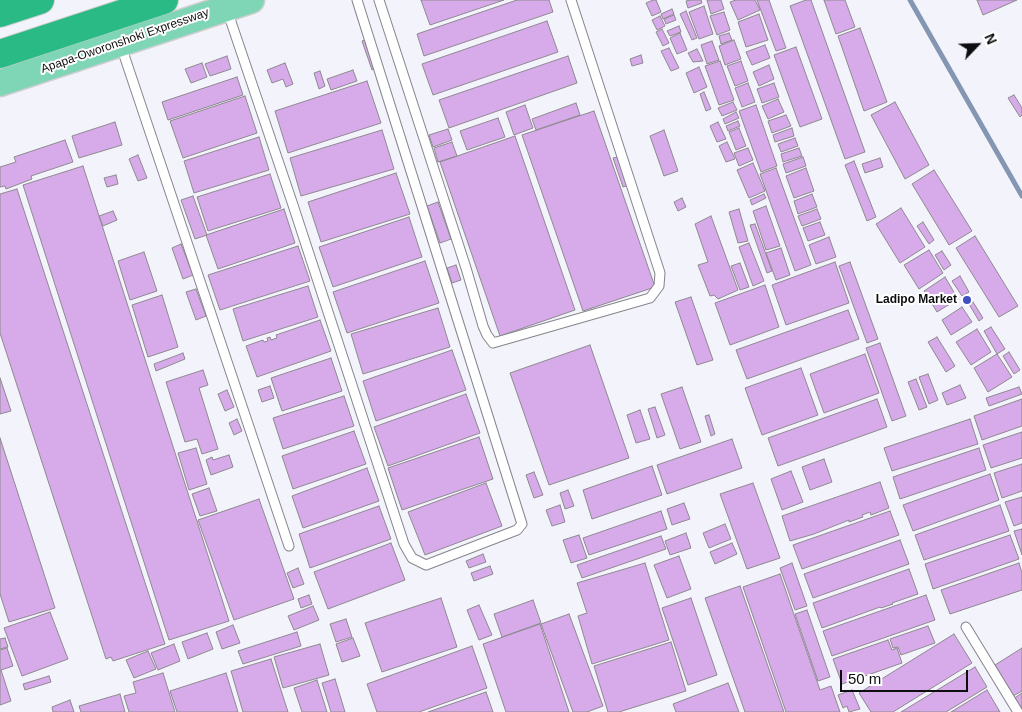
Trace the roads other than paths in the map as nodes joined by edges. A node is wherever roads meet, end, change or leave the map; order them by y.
1 (40, 0) edge
2 (164, 0) edge
3 (251, 0) edge
4 (357, 0) edge
5 (379, 0) edge
6 (571, 0) edge
7 (226, 8) junction
8 (0, 13) edge
9 (120, 43) junction
10 (0, 54) edge
11 (0, 83) edge
12 (289, 546) dead end
13 (966, 627) dead end
14 (1018, 712) edge

1 - 8 highway
2 - 10 highway
3 - 7 main road, Apapa-Oworonshoki Expressway
4 - 7 lane
5 - 6 lane
7 - 9 main road, Apapa-Oworonshoki Expressway
9 - 11 main road, Apapa-Oworonshoki Expressway
9 - 12 lane
13 - 14 lane

